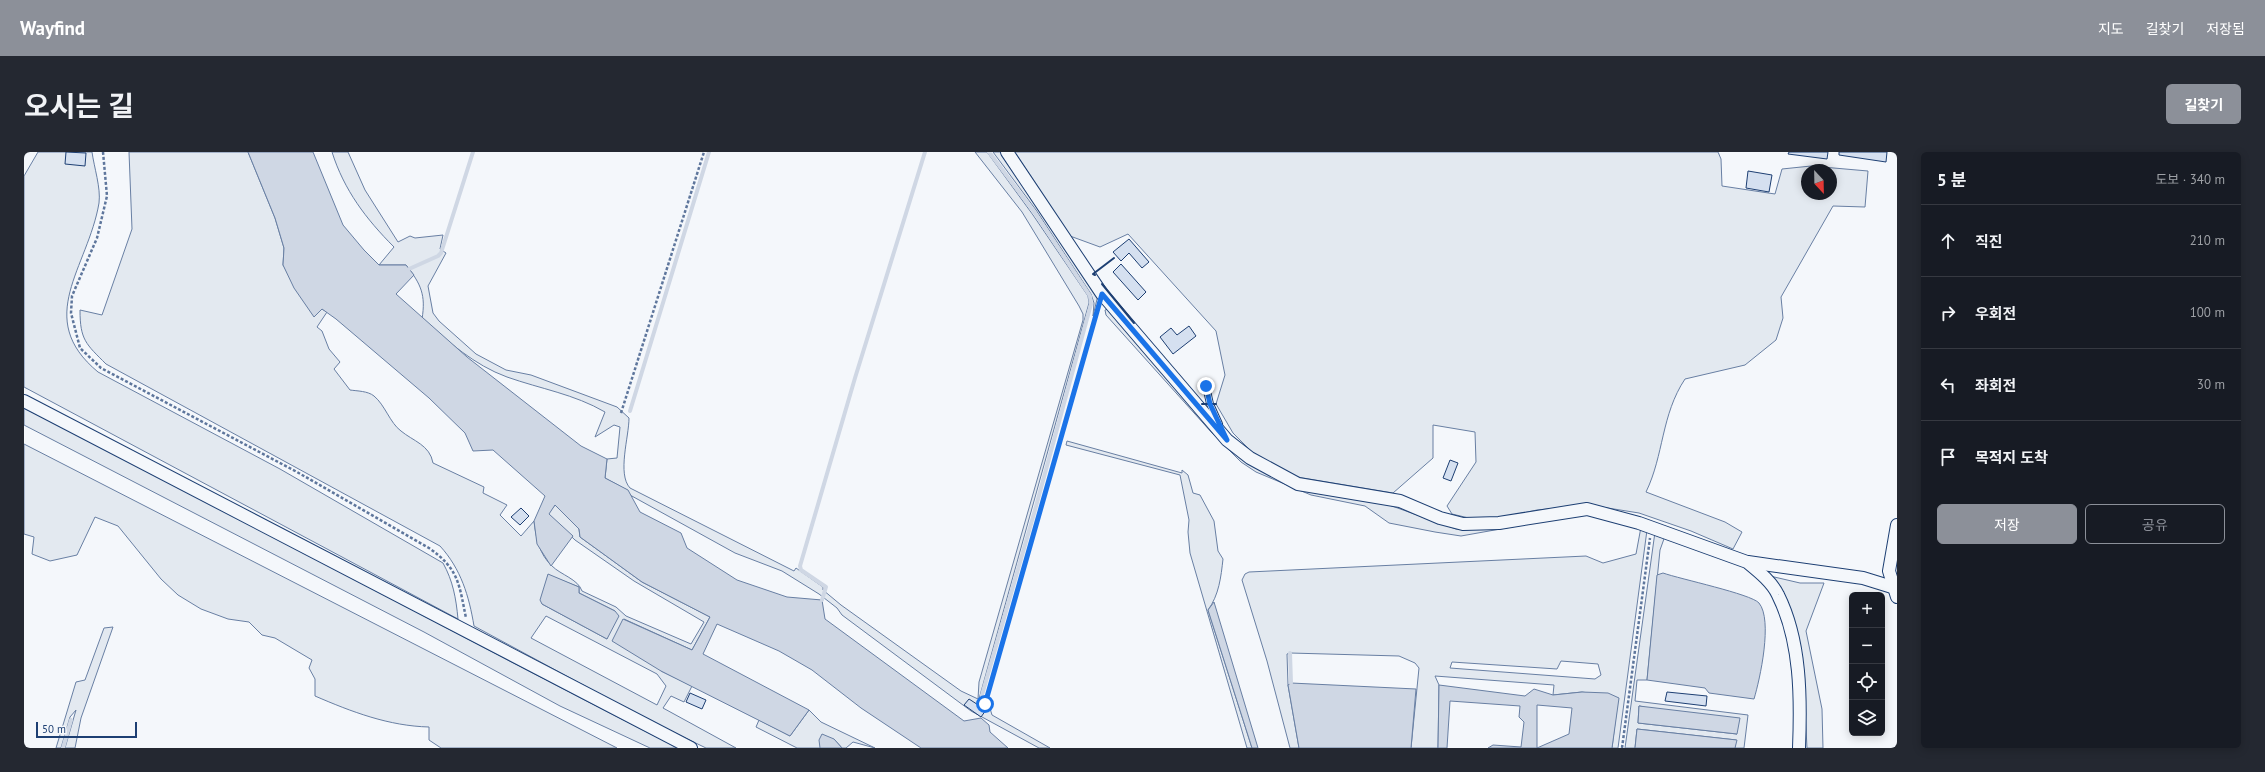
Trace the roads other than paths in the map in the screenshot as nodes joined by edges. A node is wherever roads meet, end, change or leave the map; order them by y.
1 (1007, 152) edge
2 (1206, 386) dead end
3 (24, 401) edge
4 (1227, 440) junction
5 (1897, 525) edge
6 (1747, 562) junction
7 (1895, 592) edge
8 (691, 748) edge
9 (1799, 748) edge

1 - 4 street
2 - 4 lane
3 - 8 street
4 - 6 street
5 - 7 street
6 - 7 street
6 - 9 street

